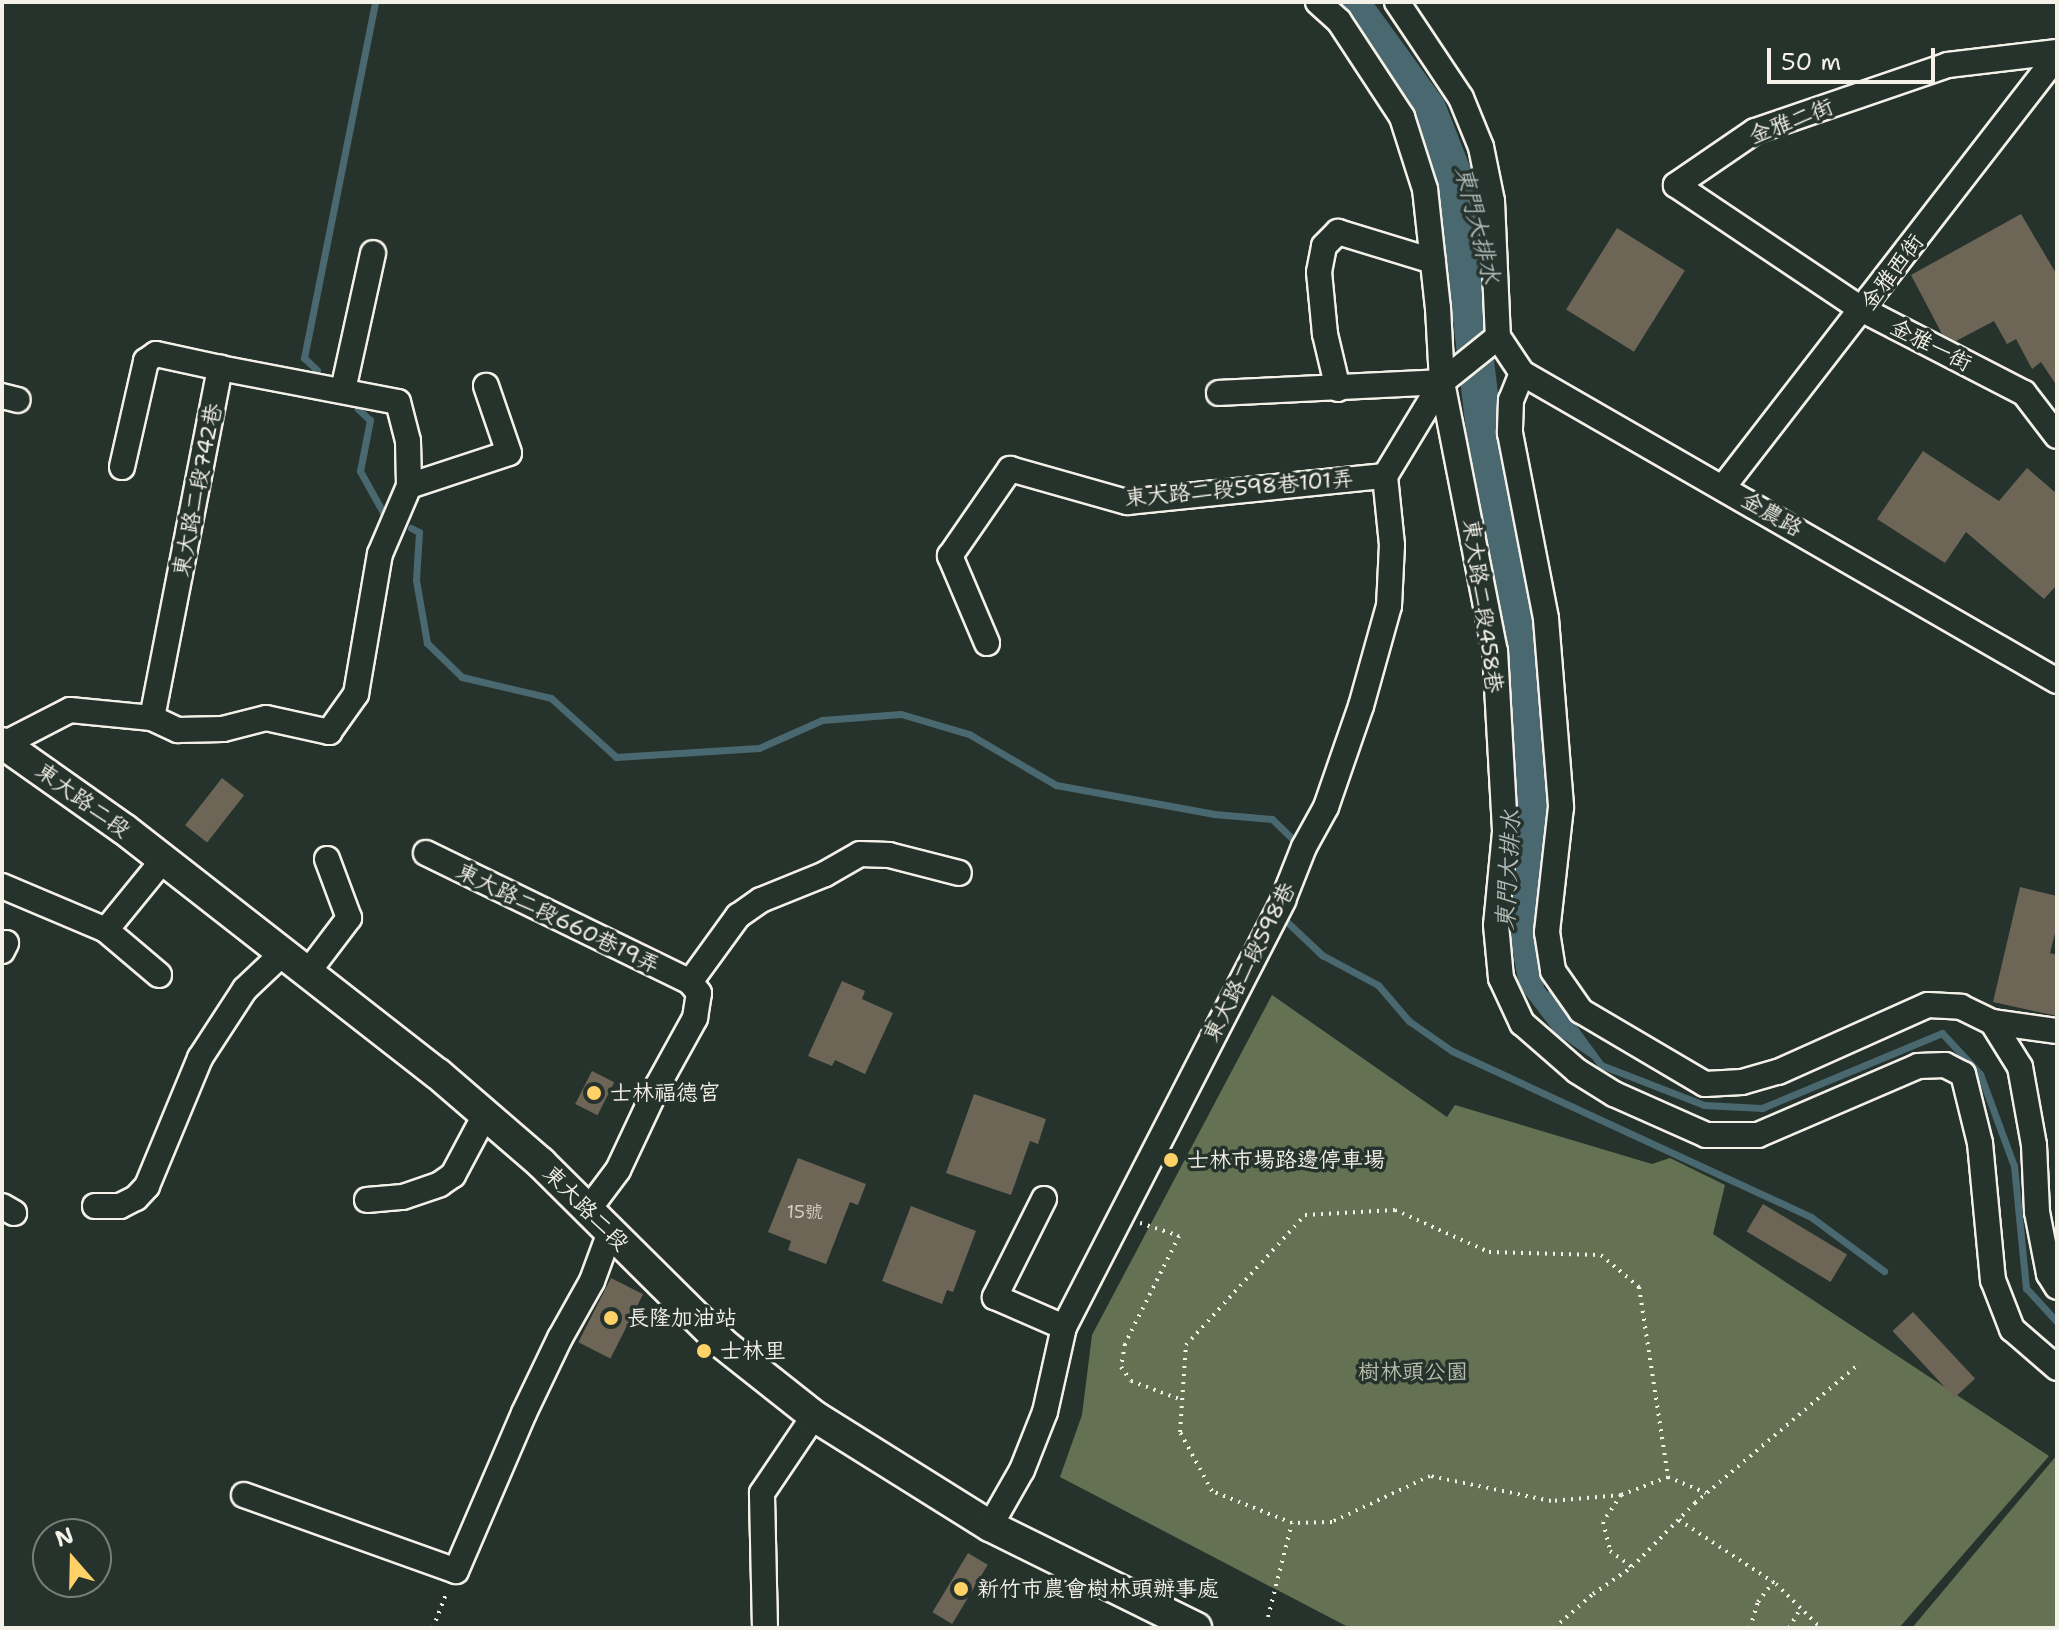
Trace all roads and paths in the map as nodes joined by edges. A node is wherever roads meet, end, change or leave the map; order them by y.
1 (1318, 2) edge
2 (1397, 2) edge
3 (2057, 54) edge
4 (1676, 185) joint
5 (373, 253) dead end
6 (1433, 261) junction
7 (1863, 310) junction
8 (1498, 337) junction
9 (220, 368) junction
10 (1522, 373) junction
11 (1442, 382) junction
12 (486, 386) dead end
13 (1338, 389) junction
14 (343, 390) junction
15 (1219, 393) dead end
16 (2057, 436) edge
17 (122, 467) dead end
18 (1385, 476) junction
19 (409, 486) junction
20 (1724, 486) junction
21 (987, 643) dead end
22 (2057, 681) edge
23 (152, 718) junction
24 (3, 743) edge
25 (426, 853) dead end
26 (327, 859) dead end
27 (163, 860) junction
28 (959, 873) dead end
29 (2, 886) edge
30 (106, 930) junction
31 (283, 953) junction
32 (308, 972) junction
33 (159, 975) dead end
34 (690, 982) junction
35 (1992, 1022) junction
36 (2057, 1031) edge
37 (485, 1115) junction
38 (1044, 1199) dead end
39 (367, 1200) dead end
40 (95, 1206) dead end
41 (588, 1210) junction
42 (1120, 1216) junction
43 (610, 1232) junction
44 (2057, 1287) edge
45 (1064, 1327) junction
46 (1860, 1363) dead end
47 (2057, 1368) edge
48 (1182, 1400) junction
49 (814, 1416) junction
50 (1668, 1477) junction
51 (1707, 1493) junction
52 (244, 1495) dead end
53 (1621, 1495) junction
54 (1679, 1520) junction
55 (1292, 1523) junction
56 (990, 1526) junction
57 (1632, 1567) junction
58 (452, 1579) dead end
59 (1773, 1582) junction
60 (1800, 1609) junction
61 (1268, 1617) dead end
62 (433, 1628) edge
63 (765, 1628) edge
64 (1196, 1628) edge
65 (1554, 1628) edge
66 (1750, 1628) edge
67 (1789, 1628) edge
68 (1821, 1628) edge

1 - 6 street
2 - 8 street
3 - 4 street, 金雅二街
3 - 7 street, 金雅西街
4 - 7 street, 金雅一街
5 - 14 street
6 - 11 street
6 - 13 street
7 - 16 street, 金雅一街
7 - 20 street, 金雅西街
8 - 10 street, 金農路
8 - 11 street
9 - 14 street
9 - 17 street
9 - 23 street, 東大路二段742巷
10 - 20 street, 金農路
10 - 35 street
11 - 13 street
11 - 18 street
11 - 47 street, 東大路二段458巷
12 - 19 street
13 - 15 street
14 - 19 street
18 - 21 street, 東大路二段598巷101弄
18 - 42 street, 東大路二段598巷
19 - 23 street
20 - 22 street, 金農路
23 - 24 street
24 - 27 main road, 東大路二段
25 - 34 street, 東大路二段660巷19弄
26 - 32 street
27 - 30 street
27 - 31 main road, 東大路二段
28 - 34 street
29 - 30 street
30 - 33 street
31 - 32 main road, 東大路二段
31 - 40 street
32 - 37 main road, 東大路二段
34 - 41 street
35 - 36 street
35 - 44 street
37 - 39 street
37 - 41 main road, 東大路二段
38 - 45 street
41 - 43 main road, 東大路二段
42 - 45 street, 東大路二段598巷
42 - 48 path
43 - 49 main road, 東大路二段
43 - 52 street
45 - 56 street, 東大路二段598巷
46 - 51 path
48 - 50 path
48 - 55 path
49 - 56 main road, 東大路二段
49 - 63 street
50 - 51 path
50 - 53 path
51 - 54 path
53 - 55 path
53 - 57 path
54 - 57 path
54 - 59 path
55 - 61 path
56 - 64 main road, 東大路二段
57 - 65 path
58 - 62 path
59 - 60 path
59 - 66 path
60 - 67 path
60 - 68 path

